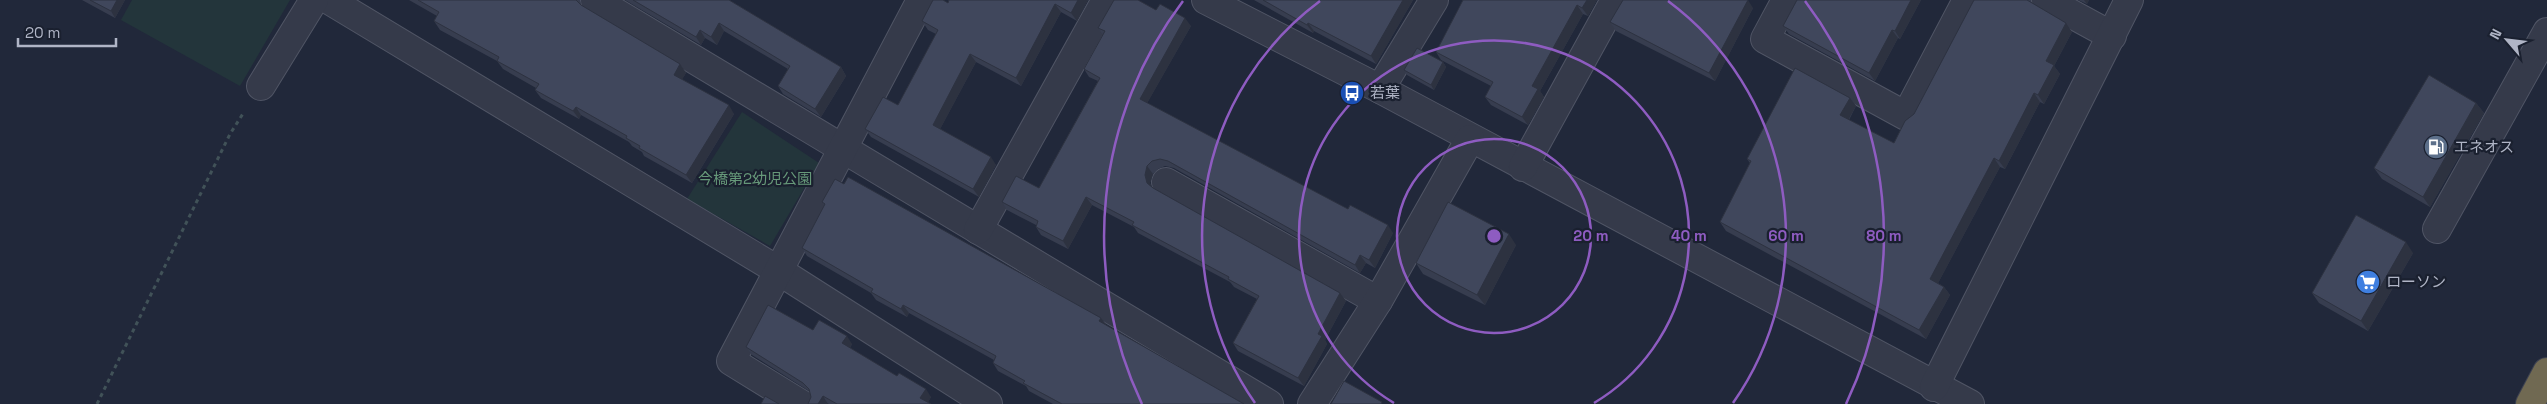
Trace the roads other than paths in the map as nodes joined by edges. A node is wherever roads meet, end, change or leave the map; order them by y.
1 (314, 0) edge
2 (330, 0) edge
3 (595, 0) edge
4 (921, 0) edge
5 (1106, 0) edge
6 (1206, 0) edge
7 (1434, 0) edge
8 (1615, 0) edge
9 (1786, 0) edge
10 (1967, 0) edge
11 (2046, 0) edge
12 (2129, 0) edge
13 (2547, 32) edge
14 (2112, 36) junction
15 (260, 86) road end
16 (1380, 90) junction
17 (1470, 139) junction
18 (843, 149) junction
19 (1523, 167) junction
20 (1166, 182) dead end
21 (2437, 229) dead end
22 (978, 230) junction
23 (779, 271) junction
24 (1378, 301) junction
25 (2547, 372) edge
26 (1934, 387) junction
27 (801, 404) edge
28 (988, 404) edge
29 (1268, 404) edge
30 (1312, 404) edge
31 (1970, 404) edge
32 (2530, 404) edge

1 - 15 street
2 - 23 street
3 - 18 street
4 - 18 street
5 - 22 street
6 - 16 street
7 - 16 street
8 - 19 street
9 - 10 street
11 - 14 street
12 - 14 street
13 - 21 street
14 - 26 street
16 - 17 street
17 - 19 street
17 - 24 street
18 - 22 street
18 - 23 street
19 - 26 street
20 - 24 street
22 - 29 street
23 - 27 street
23 - 28 street
24 - 30 street
25 - 32 highway
26 - 31 street

